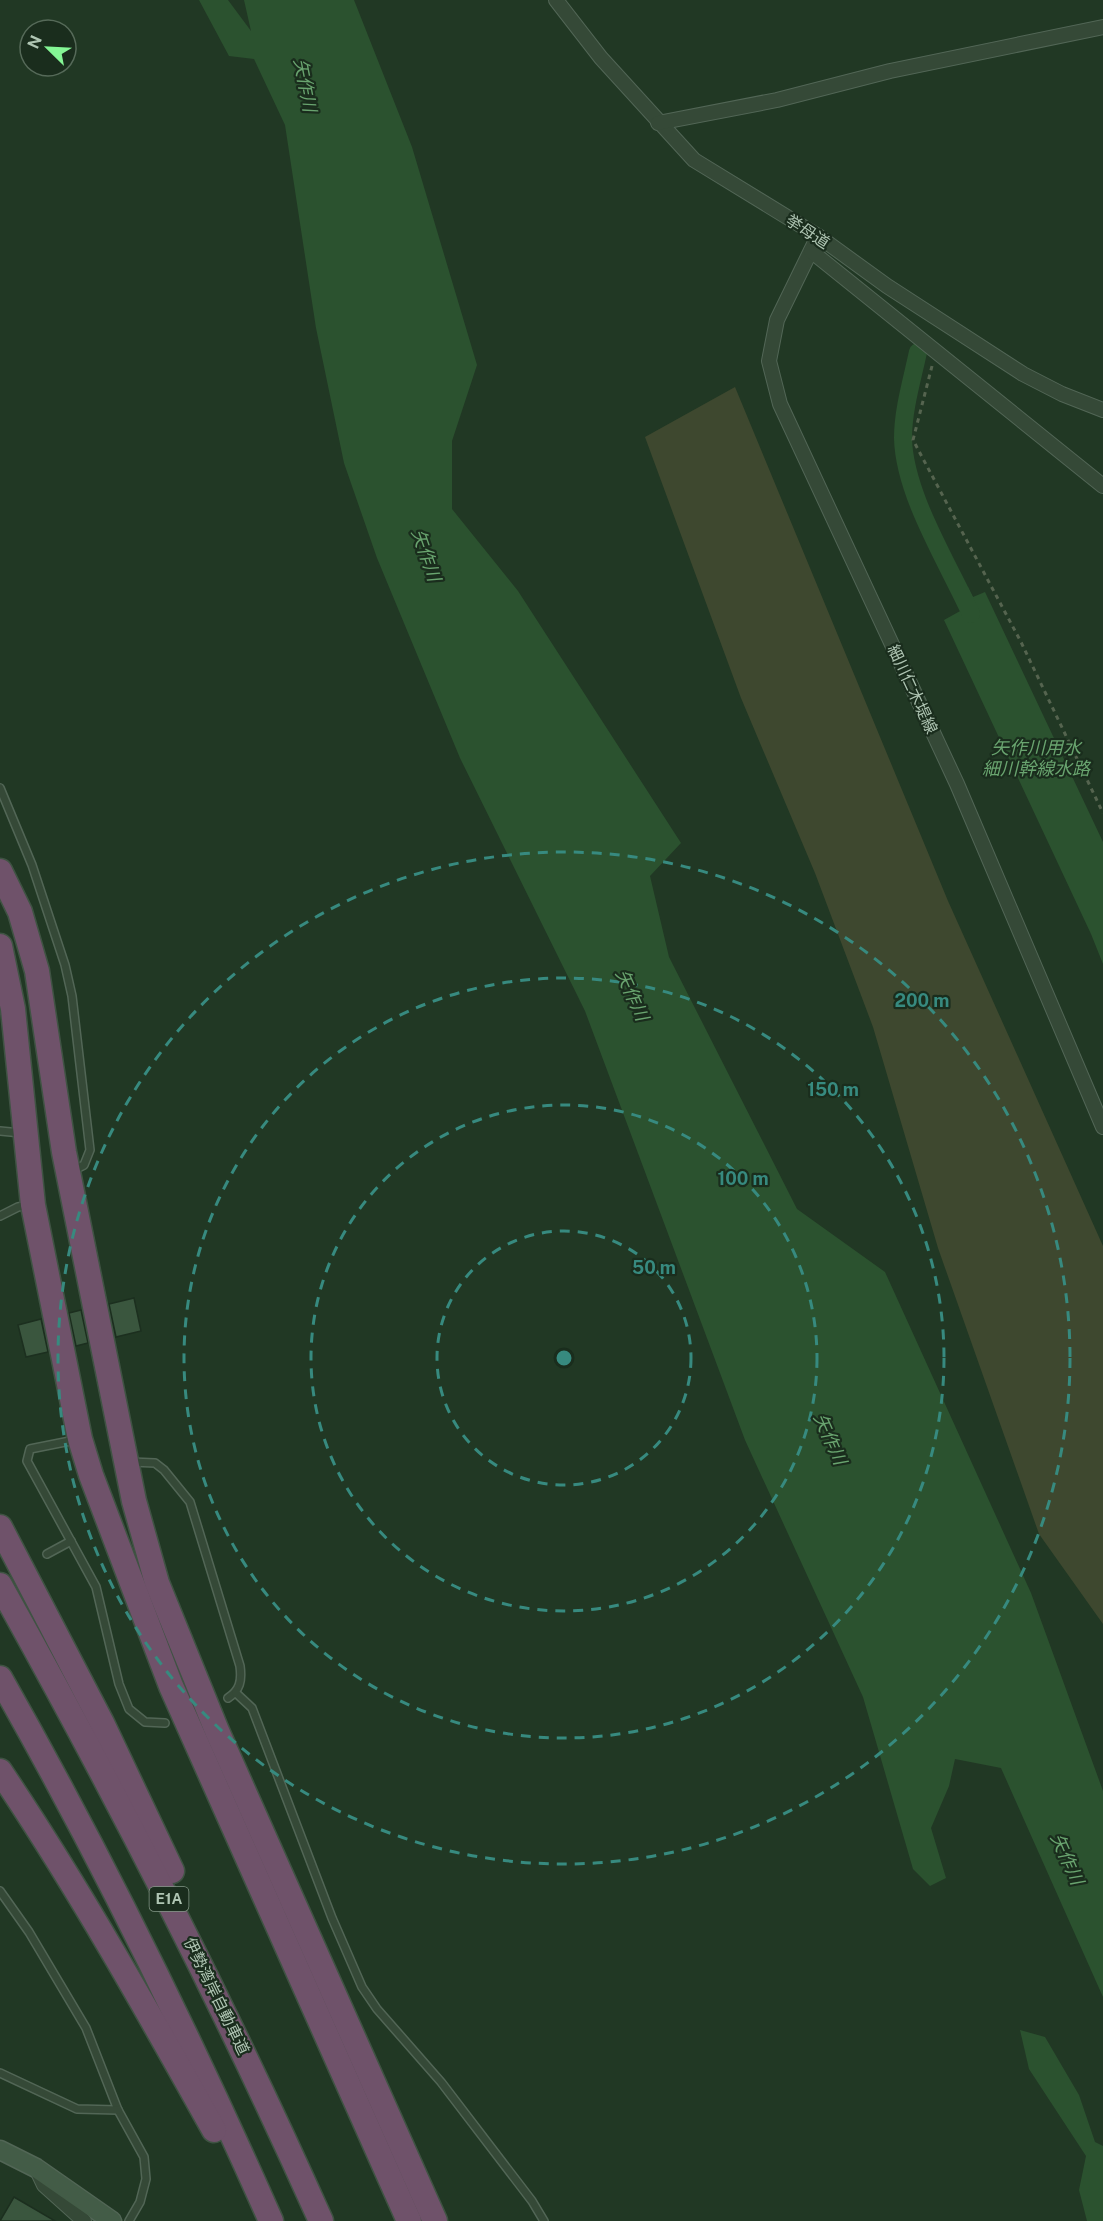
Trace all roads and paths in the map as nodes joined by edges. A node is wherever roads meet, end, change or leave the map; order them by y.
1 (556, 0) edge
2 (1103, 27) edge
3 (658, 123) junction
4 (818, 237) junction
5 (812, 251) junction
6 (936, 353) junction
7 (1103, 410) edge
8 (1103, 486) edge
9 (0, 788) edge
10 (1103, 813) edge
11 (0, 871) edge
12 (2, 957) edge
13 (1103, 1127) edge
14 (12, 1132) edge
15 (68, 1172) junction
16 (33, 1205) junction
17 (0, 1216) edge
18 (80, 1438) junction
19 (128, 1462) junction
20 (0, 1527) edge
21 (71, 1541) junction
22 (47, 1554) dead end
23 (0, 1586) edge
24 (0, 1678) edge
25 (236, 1693) junction
26 (228, 1698) dead end
27 (165, 1723) dead end
28 (0, 1771) edge
29 (0, 1891) edge
30 (0, 2073) edge
31 (118, 2110) junction
32 (274, 2116) junction
33 (0, 2150) edge
34 (36, 2168) junction
35 (84, 2221) edge
36 (112, 2221) edge
37 (129, 2221) edge
38 (265, 2221) edge
39 (271, 2221) edge
40 (321, 2221) edge
41 (409, 2221) edge
42 (435, 2221) edge
43 (544, 2221) edge

1 - 3 street, 挙母道
2 - 3 street
3 - 4 street, 挙母道
4 - 5 street, 細川仁木堤線
4 - 7 street, 挙母道
5 - 6 street
5 - 13 street, 細川仁木堤線
6 - 8 street
6 - 10 path
9 - 15 lane
11 - 15 highway
12 - 14 highway
14 - 16 highway
15 - 19 highway
16 - 17 lane
16 - 18 highway
18 - 21 lane
18 - 41 highway
19 - 25 lane
19 - 42 highway
20 - 32 highway
21 - 22 lane
21 - 27 lane
23 - 32 highway, 伊勢湾岸自動車道 / E1A
24 - 39 highway, E1A
25 - 26 lane
25 - 43 lane
28 - 38 highway
29 - 31 lane
30 - 31 lane
31 - 37 lane
32 - 40 highway, 伊勢湾岸自動車道 / E1A
33 - 34 street
34 - 35 street
34 - 36 street

